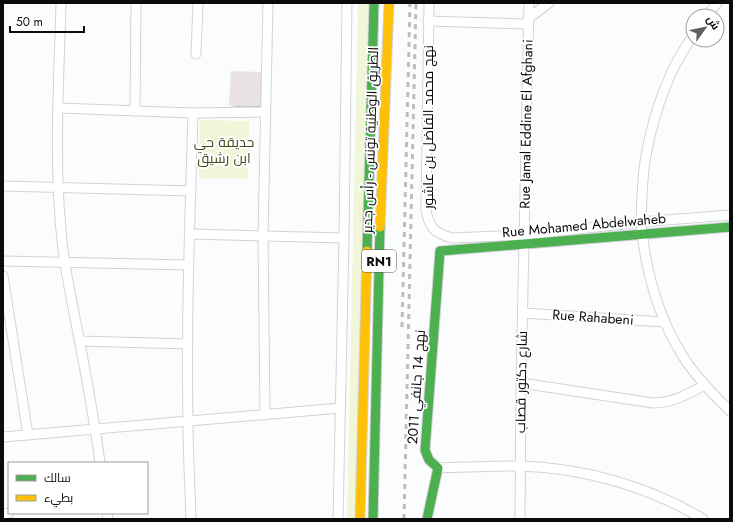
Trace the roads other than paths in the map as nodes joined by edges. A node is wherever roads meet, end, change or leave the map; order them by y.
1 (61, 3) edge
2 (136, 3) edge
3 (198, 3) edge
4 (268, 3) edge
5 (347, 3) edge
6 (374, 3) edge
7 (389, 3) edge
8 (429, 3) edge
9 (529, 3) edge
10 (549, 3) edge
11 (428, 21) junction
12 (529, 21) junction
13 (686, 48) edge
14 (196, 54) dead end
15 (58, 108) junction
16 (135, 111) junction
17 (193, 112) junction
18 (266, 112) junction
19 (3, 186) edge
20 (58, 187) junction
21 (190, 192) junction
22 (730, 215) edge
23 (641, 222) junction
24 (730, 227) edge
25 (642, 233) junction
26 (190, 234) junction
27 (263, 235) junction
28 (524, 235) junction
29 (344, 238) junction
30 (525, 245) junction
31 (440, 251) joint
32 (3, 261) edge
33 (64, 263) junction
34 (188, 266) junction
35 (3, 276) edge
36 (523, 313) junction
37 (664, 322) junction
38 (79, 341) junction
39 (188, 344) junction
40 (521, 383) junction
41 (705, 385) junction
42 (340, 408) junction
43 (730, 411) edge
44 (266, 415) junction
45 (188, 421) junction
46 (95, 429) junction
47 (28, 435) junction
48 (3, 437) edge
49 (100, 462) edge
50 (520, 466) junction
51 (438, 468) junction
52 (191, 519) edge
53 (338, 519) edge
54 (360, 519) edge
55 (374, 519) edge
56 (427, 519) edge
57 (520, 519) edge
58 (703, 519) edge

1 - 15 street
2 - 16 street
3 - 14 street
4 - 18 street
5 - 29 street
6 - 54 main road, الطريق الوطنية تونس - رأس جدير / RN1
7 - 55 main road, الطريق الوطنية تونس - رأس جدير / RN1
8 - 11 street, نهج محمد الفاضل بن عاشور
9 - 12 street, Rue Jamal Eddine El Afghani
10 - 12 street
11 - 12 street
11 - 28 street, نهج محمد الفاضل بن عاشور
12 - 28 street, Rue Jamal Eddine El Afghani
13 - 23 street
15 - 16 street
15 - 20 street
16 - 17 street
17 - 18 street
17 - 21 street
18 - 27 street
19 - 20 street
20 - 21 street
20 - 33 street
21 - 26 street
22 - 23 street, نهج محمد الفاضل بن عاشور
23 - 25 street
23 - 28 street, نهج محمد الفاضل بن عاشور
24 - 25 main road, Rue Mohamed Abdelwaheb
25 - 30 main road, Rue Mohamed Abdelwaheb
25 - 37 street
26 - 27 street
26 - 34 street
27 - 29 street
27 - 44 street
28 - 30 street, Rue Jamal Eddine El Afghani
29 - 42 street
30 - 31 main road, Rue Mohamed Abdelwaheb
30 - 36 street, شارع دكتور قصاب
31 - 51 main road, نهج 14 جانفي 2011
32 - 33 street
33 - 34 street
33 - 38 street
34 - 39 street
35 - 47 street
36 - 37 street, Rue Rahabeni
36 - 40 street, شارع دكتور قصاب
37 - 41 street
38 - 39 street
38 - 46 street
39 - 45 street
40 - 41 street
40 - 50 street, شارع دكتور قصاب
41 - 43 street
42 - 44 street
42 - 53 street
44 - 45 street
45 - 46 street
45 - 52 street
46 - 47 street
46 - 49 street
47 - 48 street
50 - 51 street
50 - 57 street, شارع دكتور قصاب
50 - 58 street
51 - 56 main road

